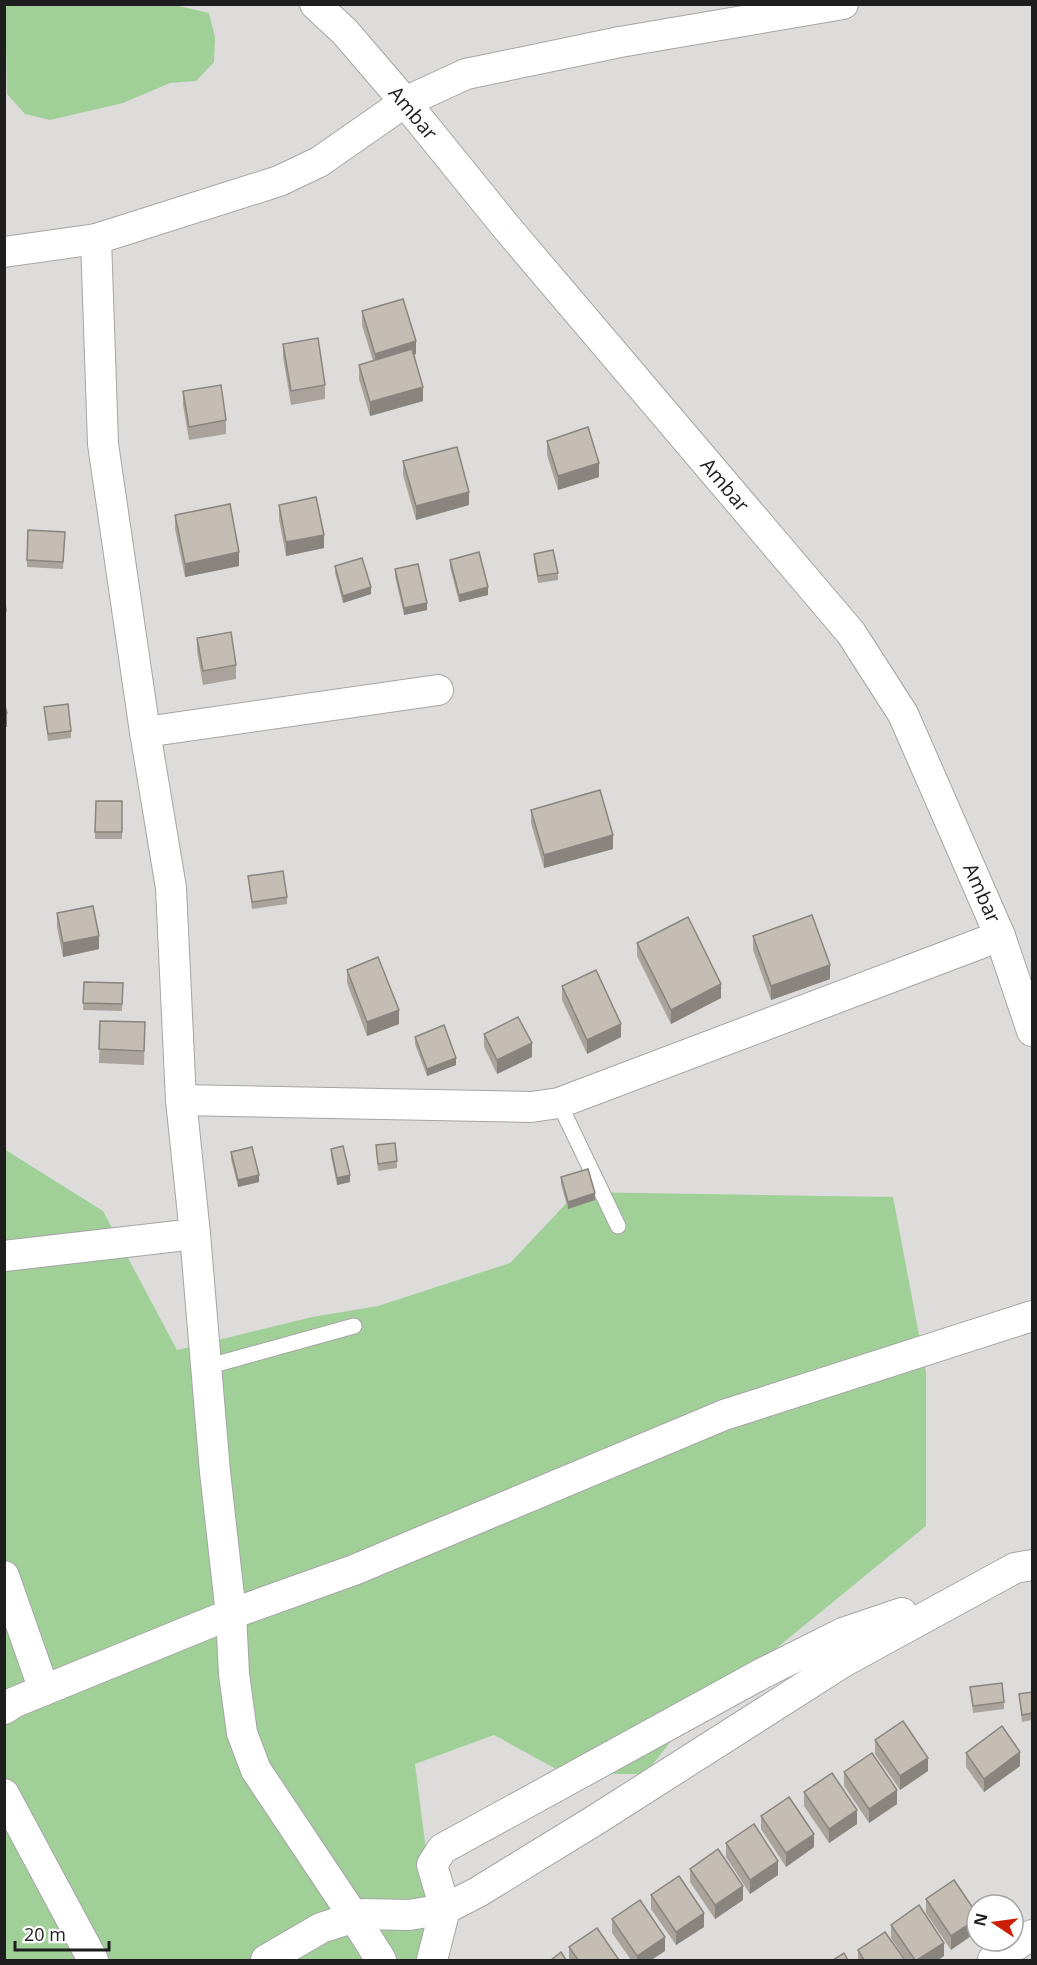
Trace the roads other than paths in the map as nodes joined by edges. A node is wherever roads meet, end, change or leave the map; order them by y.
1 (315, 4) edge
2 (843, 4) edge
3 (342, 18) edge
4 (405, 102) junction
5 (96, 239) junction
6 (4, 252) edge
7 (438, 690) dead end
8 (145, 732) junction
9 (1000, 936) junction
10 (1032, 1031) edge
11 (181, 1100) junction
12 (559, 1102) junction
13 (618, 1226) dead end
14 (195, 1234) junction
15 (4, 1256) edge
16 (1032, 1316) edge
17 (354, 1326) dead end
18 (206, 1366) junction
19 (1032, 1564) edge
20 (4, 1576) edge
21 (976, 1589) junction
22 (231, 1614) junction
23 (44, 1689) junction
24 (4, 1710) edge
25 (4, 1794) edge
26 (445, 1910) junction
27 (354, 1917) junction
28 (1032, 1935) edge
29 (93, 1960) edge
30 (266, 1960) edge
31 (381, 1960) edge
32 (432, 1960) edge
33 (993, 1960) edge

1 - 3 street, Ambar
2 - 4 street
3 - 4 street, Ambar
4 - 5 street
4 - 9 street, Ambar
5 - 6 street
5 - 8 street
7 - 8 street
8 - 11 street
9 - 10 street, Ambar
9 - 12 street
11 - 12 street
11 - 14 street
12 - 13 lane
14 - 15 street
14 - 18 street
16 - 22 street
17 - 18 lane
18 - 22 street
19 - 21 street
20 - 23 street
21 - 26 street
21 - 26 street
22 - 23 street
22 - 27 street
23 - 24 street
25 - 29 street
26 - 27 street
26 - 32 street
27 - 30 street
27 - 31 street
28 - 33 street

